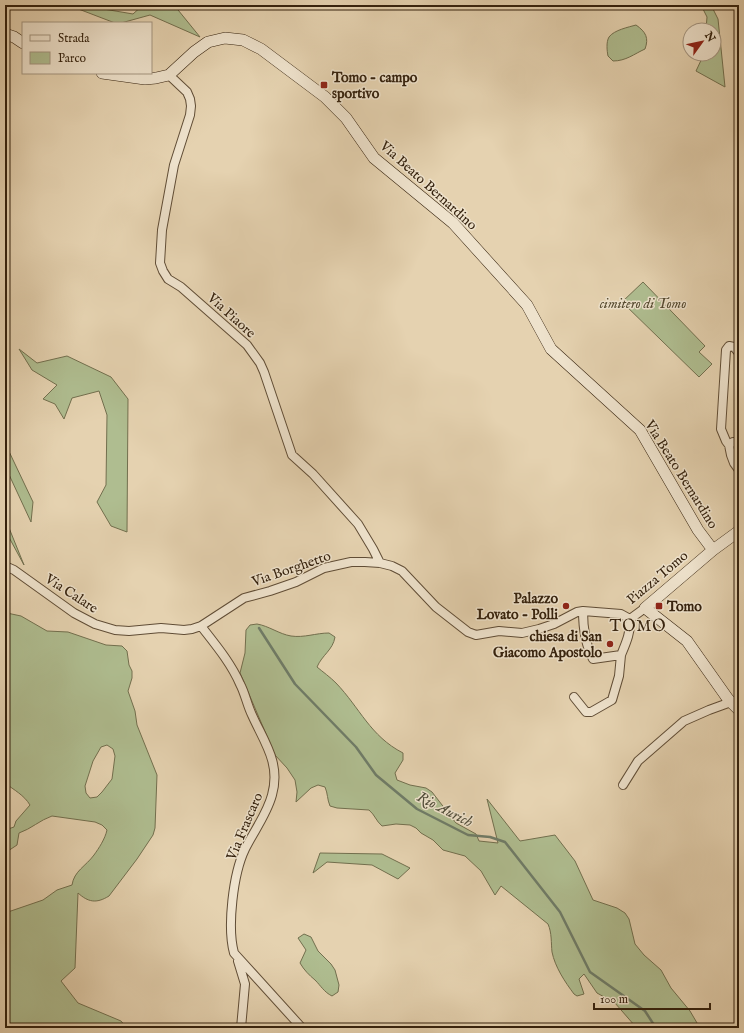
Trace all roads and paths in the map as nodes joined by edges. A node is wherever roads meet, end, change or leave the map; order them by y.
1 (5, 34) edge
2 (22, 42) edge
3 (109, 74) edge
4 (169, 75) junction
5 (739, 353) edge
6 (739, 442) edge
7 (729, 445) junction
8 (739, 470) edge
9 (739, 531) edge
10 (713, 550) junction
11 (380, 563) junction
12 (5, 566) edge
13 (645, 608) junction
14 (583, 611) junction
15 (630, 619) junction
16 (201, 626) junction
17 (621, 655) junction
18 (574, 697) dead end
19 (735, 706) edge
20 (623, 785) dead end
21 (234, 953) junction
22 (241, 1028) edge
23 (302, 1028) edge

1 - 2 street
3 - 4 street
4 - 10 street, Via Beato Bernardino
4 - 11 street, Via Piaore
5 - 7 street
6 - 7 street
7 - 8 street
9 - 10 street, Piazza Tomo
10 - 13 street, Piazza Tomo
11 - 14 street, Via Borghetto
11 - 16 street, Via Borghetto
12 - 16 street, Via Calare
13 - 15 street, Piazza Tomo
13 - 19 street
14 - 15 street, Via Borghetto
14 - 17 street
15 - 17 street, Piazza Tomo
16 - 21 street, Via Frascaro
17 - 18 street, Piazza Tomo
19 - 20 street
21 - 22 street, Via Frascaro
21 - 23 street

